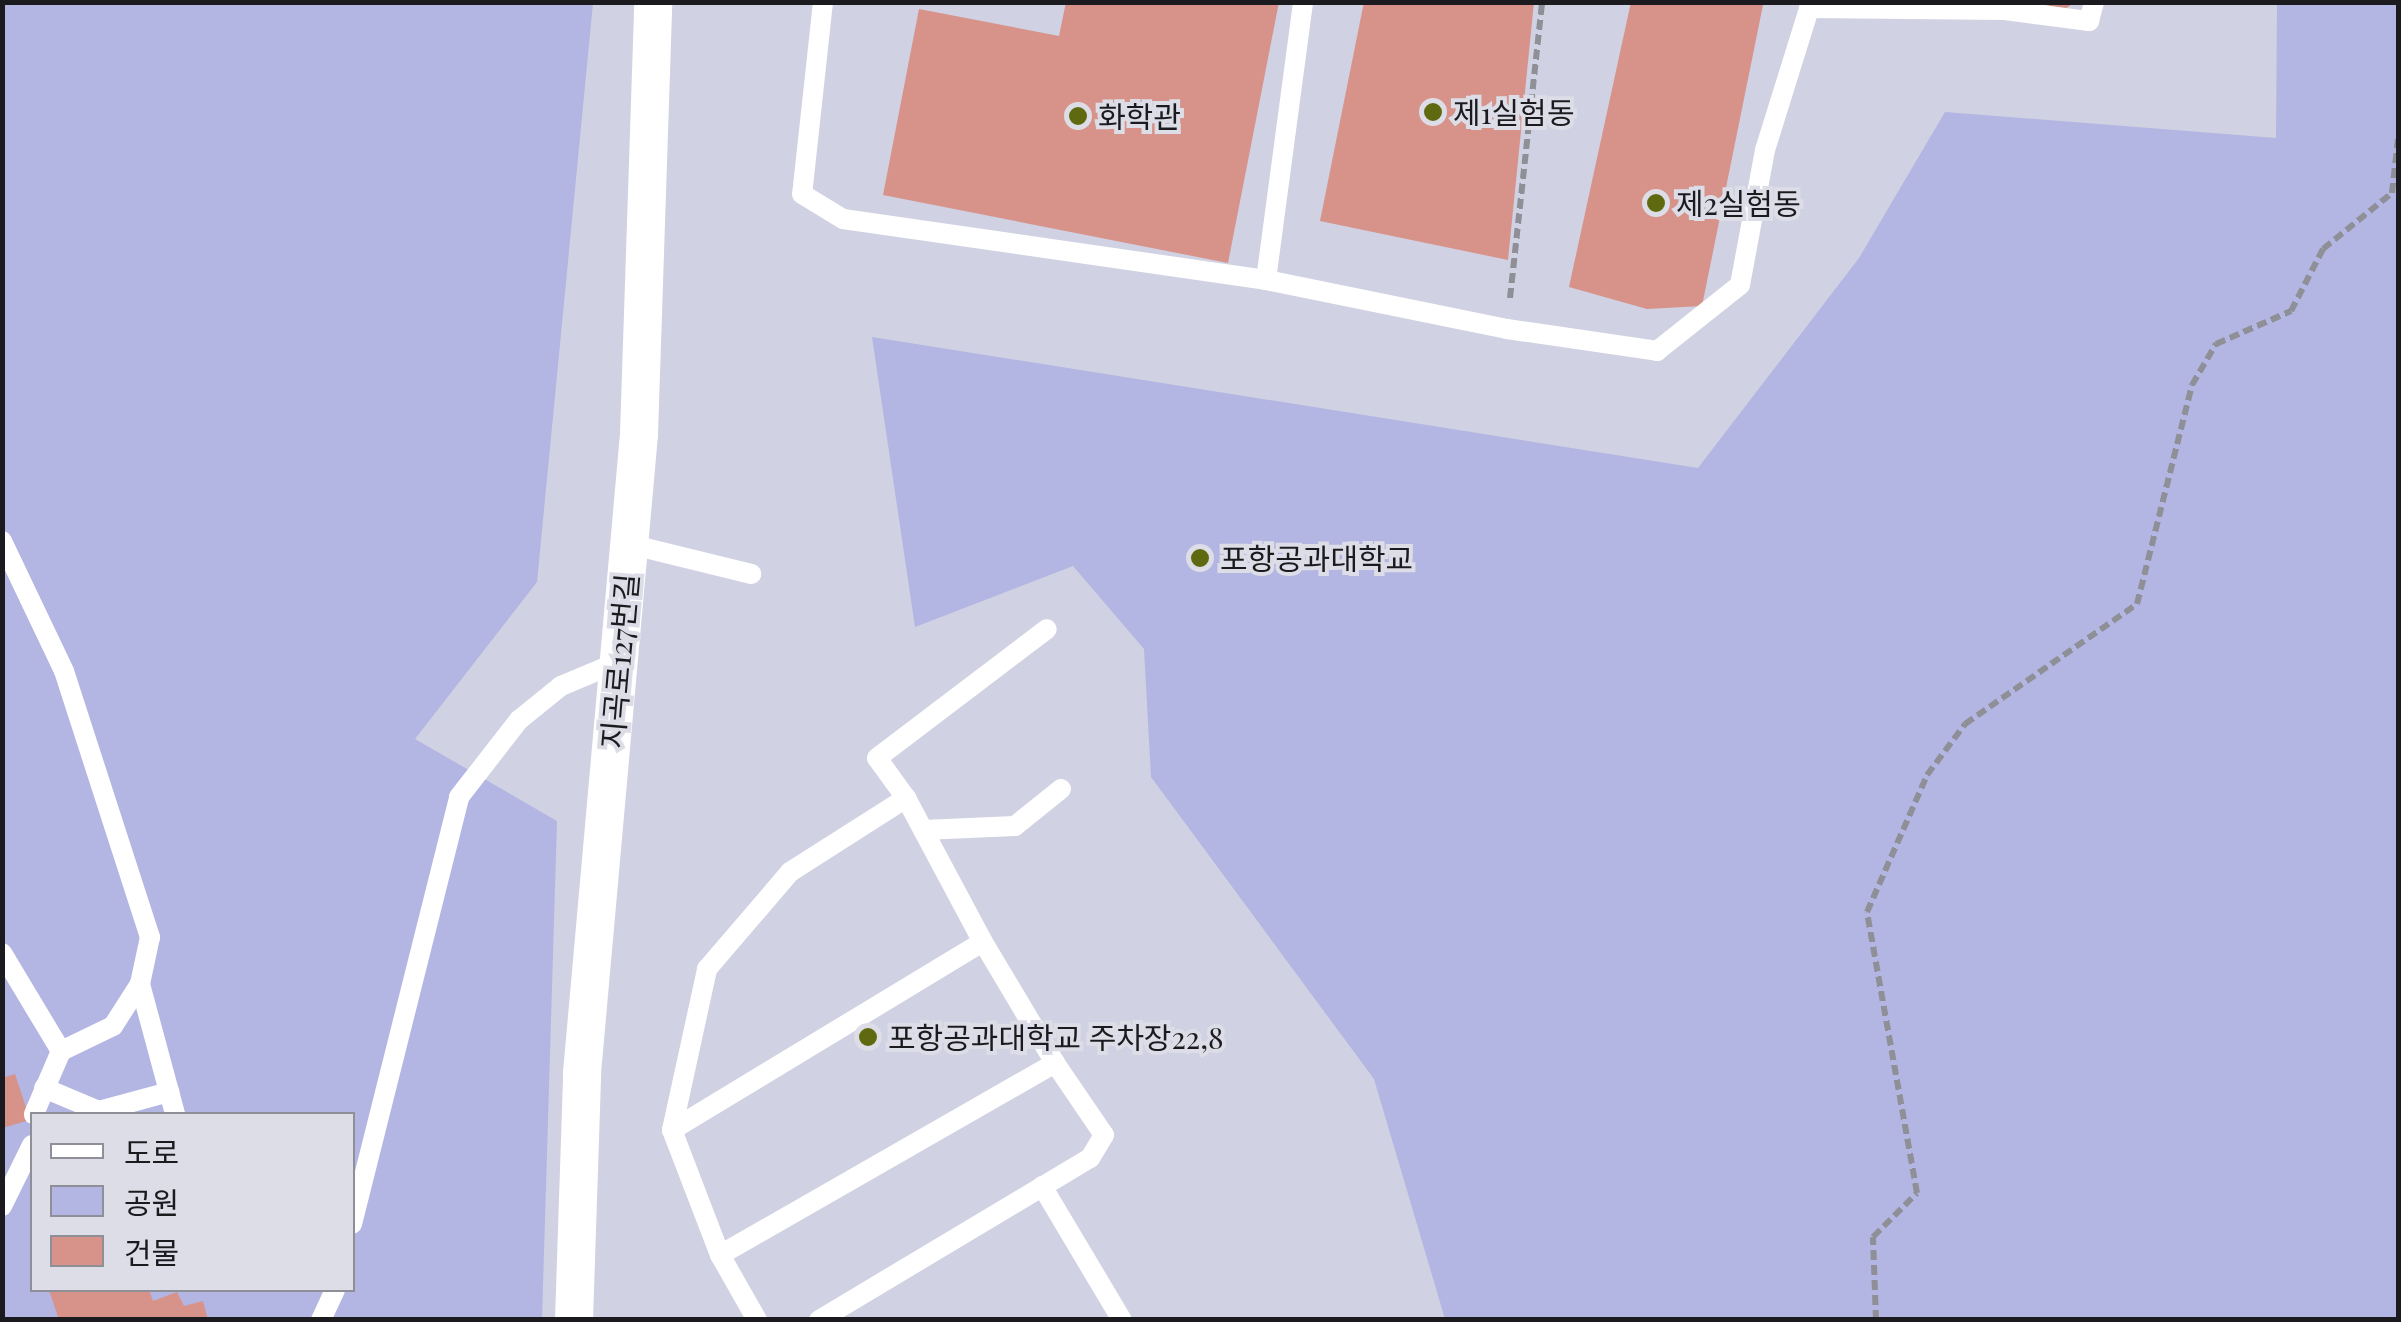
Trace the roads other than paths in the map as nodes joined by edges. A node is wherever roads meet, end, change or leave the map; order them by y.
1 (654, 2) edge
2 (824, 2) edge
3 (1303, 2) edge
4 (2094, 2) edge
5 (1810, 5) edge
6 (1266, 280) junction
7 (629, 544) junction
8 (4, 545) edge
9 (751, 574) dead end
10 (1047, 628) dead end
11 (618, 662) junction
12 (1061, 789) dead end
13 (906, 798) junction
14 (923, 830) junction
15 (984, 942) junction
16 (2, 953) edge
17 (140, 984) junction
18 (62, 1051) junction
19 (1055, 1063) junction
20 (44, 1088) junction
21 (168, 1092) junction
22 (35, 1112) edge
23 (174, 1112) edge
24 (672, 1130) junction
25 (30, 1149) edge
26 (1042, 1186) junction
27 (2, 1206) edge
28 (355, 1212) edge
29 (720, 1255) junction
30 (333, 1292) edge
31 (321, 1320) edge
32 (574, 1320) edge
33 (757, 1320) edge
34 (819, 1320) edge
35 (1122, 1320) edge

1 - 7 street, 지곡로127번길
2 - 6 lane
3 - 6 lane
4 - 5 lane
5 - 6 lane
7 - 9 lane
7 - 11 street, 지곡로127번길
8 - 17 lane
10 - 13 lane
11 - 28 lane
11 - 32 street, 지곡로127번길
12 - 14 lane
13 - 14 lane
13 - 24 lane
14 - 15 lane
15 - 19 lane
15 - 24 lane
16 - 18 lane
17 - 18 lane
17 - 21 lane
18 - 20 lane
19 - 26 lane
19 - 29 lane
20 - 21 lane
20 - 22 lane
21 - 23 lane
24 - 29 lane
25 - 27 lane
26 - 34 lane
26 - 35 lane
29 - 33 lane
30 - 31 lane

